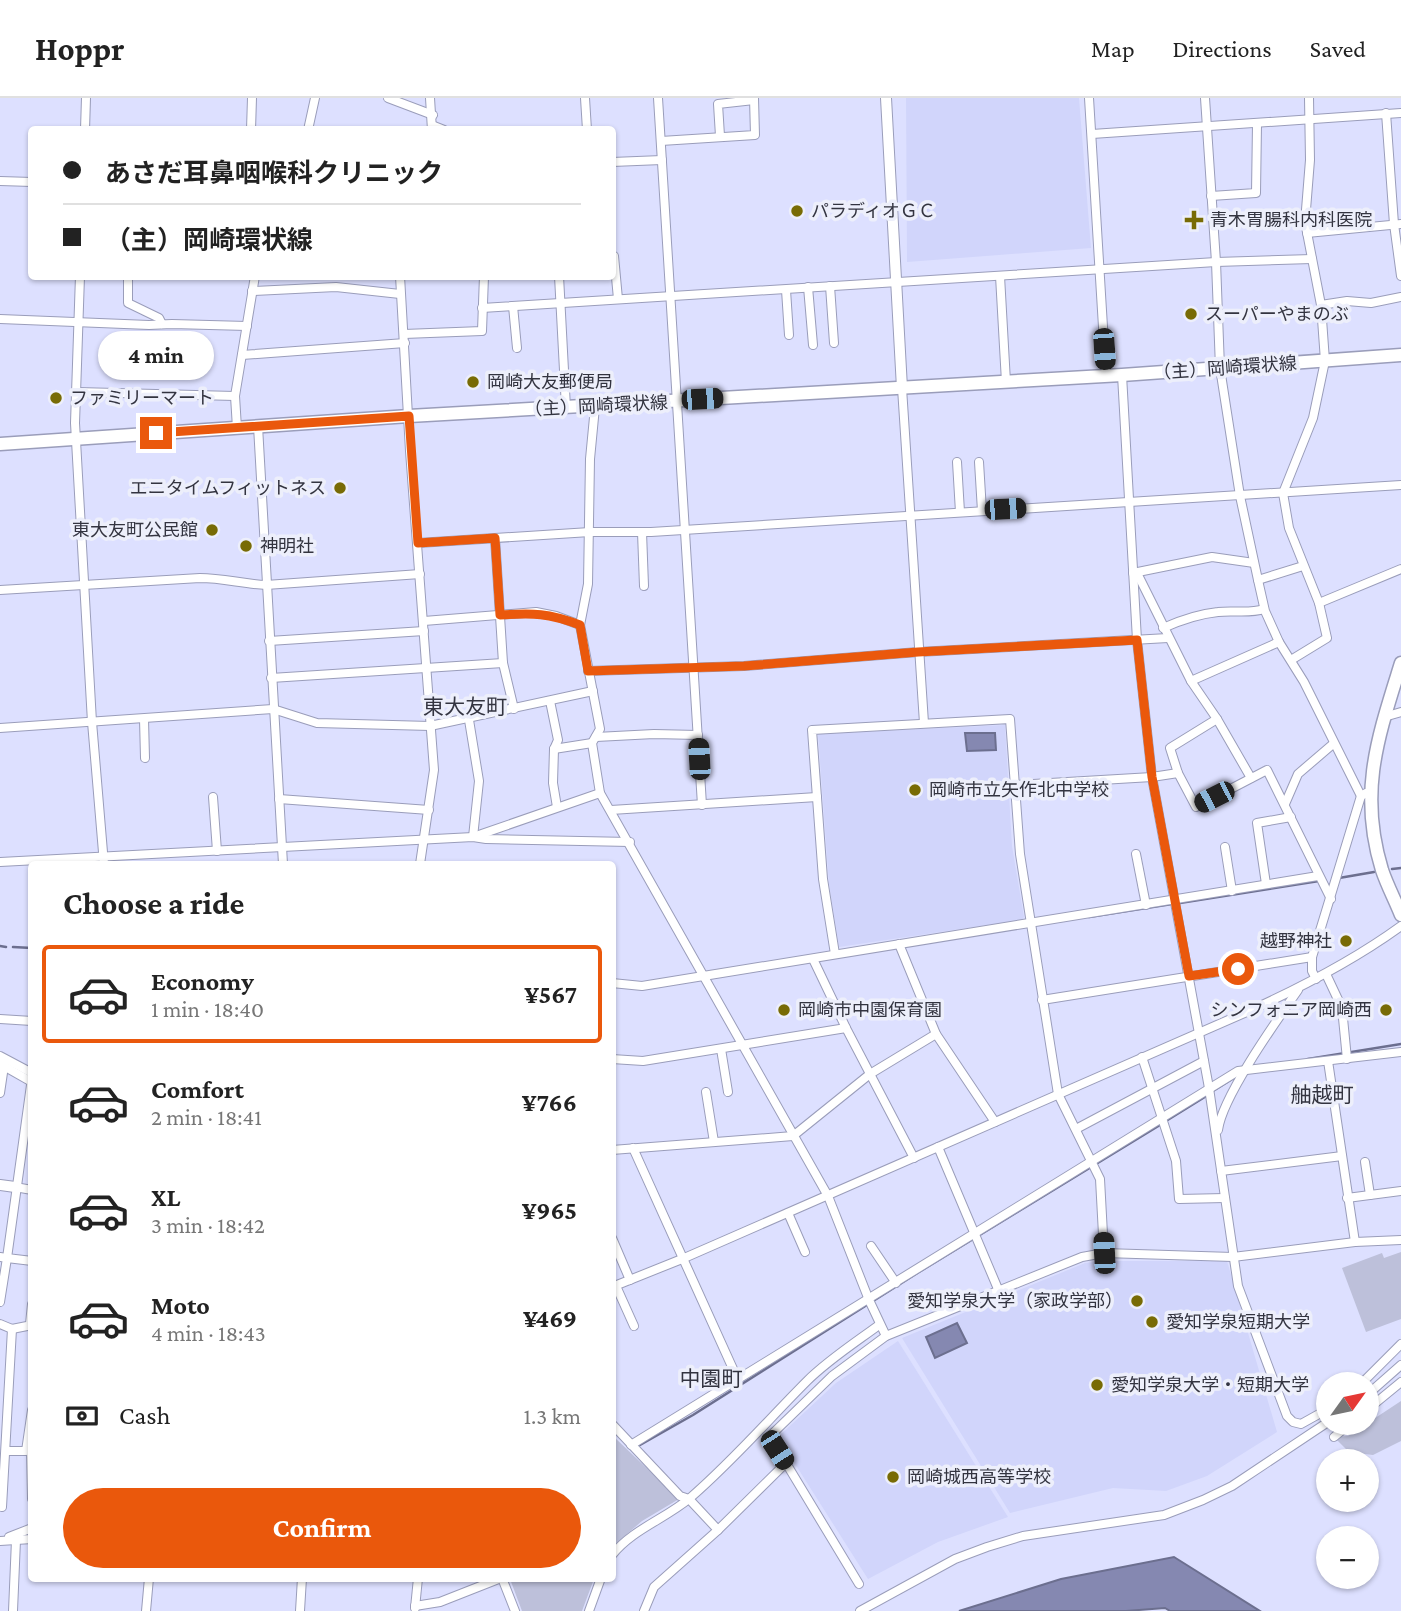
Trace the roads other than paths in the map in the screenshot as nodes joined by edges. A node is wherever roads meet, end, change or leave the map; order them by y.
1 (86, 98) edge
2 (252, 98) edge
3 (315, 98) edge
4 (388, 98) edge
5 (430, 98) edge
6 (585, 98) edge
7 (659, 98) edge
8 (886, 98) edge
9 (1089, 98) edge
10 (1205, 98) edge
11 (1309, 98) edge
12 (754, 99) edge
13 (1386, 113) junction
14 (1401, 113) edge
15 (433, 115) junction
16 (1310, 119) junction
17 (1257, 124) junction
18 (85, 126) edge
19 (251, 126) edge
20 (309, 126) edge
21 (433, 126) edge
22 (587, 126) edge
23 (1207, 126) junction
24 (1092, 134) junction
25 (720, 136) junction
26 (661, 141) junction
27 (662, 160) junction
28 (616, 162) edge
29 (0, 181) edge
30 (28, 182) edge
31 (1211, 196) junction
32 (1398, 224) edge
33 (1307, 233) junction
34 (1312, 259) junction
35 (1399, 259) edge
36 (1216, 262) junction
37 (1099, 269) junction
38 (1000, 276) junction
39 (1401, 276) edge
40 (616, 278) edge
41 (80, 280) edge
42 (128, 280) edge
43 (254, 280) edge
44 (400, 280) edge
45 (484, 280) edge
46 (559, 280) edge
47 (897, 282) junction
48 (830, 286) junction
49 (808, 287) junction
50 (786, 290) junction
51 (252, 291) junction
52 (400, 294) junction
53 (671, 297) junction
54 (1401, 297) edge
55 (618, 299) junction
56 (561, 303) junction
57 (1321, 305) junction
58 (513, 306) junction
59 (482, 308) junction
60 (0, 318) edge
61 (80, 322) junction
62 (162, 324) junction
63 (247, 326) junction
64 (404, 334) junction
65 (789, 335) dead end
66 (834, 343) dead end
67 (405, 344) junction
68 (813, 345) dead end
69 (517, 348) dead end
70 (242, 355) junction
71 (1401, 355) edge
72 (1325, 361) junction
73 (1220, 368) junction
74 (1122, 375) junction
75 (1106, 376) junction
76 (1006, 382) junction
77 (902, 387) junction
78 (77, 392) junction
79 (234, 396) junction
80 (677, 401) junction
81 (595, 407) junction
82 (566, 408) junction
83 (409, 416) junction
84 (258, 426) junction
85 (237, 428) junction
86 (76, 438) junction
87 (0, 444) edge
88 (957, 462) dead end
89 (979, 462) dead end
90 (1401, 485) edge
91 (1283, 493) junction
92 (1240, 496) junction
93 (1129, 502) junction
94 (982, 511) junction
95 (960, 512) junction
96 (910, 515) junction
97 (686, 529) junction
98 (590, 532) junction
99 (642, 532) junction
100 (495, 538) junction
101 (418, 543) junction
102 (1254, 563) junction
103 (1303, 566) junction
104 (1401, 569) edge
105 (1135, 573) junction
106 (420, 574) junction
107 (1258, 580) junction
108 (84, 585) junction
109 (265, 586) junction
110 (644, 586) dead end
111 (0, 590) edge
112 (1319, 603) junction
113 (1264, 608) junction
114 (500, 615) junction
115 (424, 621) junction
116 (580, 625) junction
117 (1163, 628) junction
118 (424, 631) junction
119 (1168, 638) junction
120 (1137, 640) junction
121 (269, 641) junction
122 (1279, 642) junction
123 (918, 652) junction
124 (1292, 660) junction
125 (503, 663) junction
126 (1401, 663) edge
127 (427, 667) junction
128 (692, 668) junction
129 (588, 671) junction
130 (271, 678) junction
131 (1191, 681) junction
132 (593, 691) junction
133 (550, 701) junction
134 (273, 709) junction
135 (514, 709) junction
136 (1401, 712) edge
137 (1384, 717) junction
138 (144, 719) junction
139 (1217, 719) junction
140 (469, 720) junction
141 (92, 722) junction
142 (924, 723) junction
143 (430, 726) junction
144 (0, 728) edge
145 (698, 736) junction
146 (594, 740) junction
147 (1334, 744) junction
148 (554, 749) junction
149 (145, 758) dead end
150 (1178, 773) junction
151 (1152, 777) junction
152 (1251, 778) junction
153 (1015, 785) junction
154 (600, 793) junction
155 (1366, 793) junction
156 (213, 797) dead end
157 (817, 797) junction
158 (279, 799) junction
159 (1285, 804) junction
160 (702, 805) junction
161 (557, 807) junction
162 (429, 810) junction
163 (611, 810) junction
164 (1290, 817) junction
165 (473, 837) junction
166 (425, 840) junction
167 (629, 842) junction
168 (1225, 847) dead end
169 (282, 848) junction
170 (217, 851) junction
171 (1136, 854) dead end
172 (103, 861) edge
173 (283, 861) edge
174 (421, 861) edge
175 (0, 862) edge
176 (28, 862) edge
177 (1338, 877) junction
178 (1320, 879) junction
179 (1266, 884) junction
180 (1232, 891) junction
181 (1331, 899) junction
182 (1175, 901) junction
183 (1146, 905) junction
184 (1401, 915) edge
185 (1030, 923) junction
186 (1401, 926) edge
187 (899, 944) junction
188 (835, 954) junction
189 (1312, 957) junction
190 (813, 959) junction
191 (1326, 974) junction
192 (704, 976) junction
193 (1189, 976) junction
194 (1316, 979) junction
195 (616, 983) edge
196 (1300, 988) junction
197 (1042, 1000) junction
198 (0, 1019) edge
199 (28, 1021) edge
200 (846, 1028) junction
201 (936, 1034) junction
202 (1198, 1034) junction
203 (743, 1046) junction
204 (721, 1049) junction
205 (1401, 1052) edge
206 (0, 1056) edge
207 (1142, 1057) junction
208 (616, 1059) edge
209 (1347, 1059) junction
210 (1204, 1061) junction
211 (1328, 1061) junction
212 (2, 1065) edge
213 (1245, 1072) junction
214 (870, 1074) junction
215 (28, 1075) edge
216 (28, 1076) edge
217 (1153, 1088) junction
218 (1209, 1088) junction
219 (706, 1092) dead end
220 (728, 1092) dead end
221 (0, 1093) edge
222 (1058, 1094) junction
223 (28, 1098) edge
224 (1162, 1118) junction
225 (995, 1122) junction
226 (1076, 1129) junction
227 (793, 1136) junction
228 (714, 1142) junction
229 (938, 1147) junction
230 (633, 1148) junction
231 (616, 1150) edge
232 (1217, 1153) junction
233 (1342, 1156) junction
234 (914, 1158) junction
235 (1365, 1162) dead end
236 (1091, 1163) junction
237 (1221, 1171) junction
238 (0, 1185) edge
239 (15, 1187) junction
240 (28, 1189) edge
241 (1401, 1191) edge
242 (1370, 1195) junction
243 (828, 1196) junction
244 (1224, 1198) junction
245 (1347, 1198) junction
246 (788, 1213) junction
247 (974, 1234) junction
248 (1401, 1240) edge
249 (1354, 1242) junction
250 (871, 1246) dead end
251 (616, 1247) edge
252 (805, 1252) dead end
253 (1104, 1253) junction
254 (1233, 1257) junction
255 (3, 1258) edge
256 (682, 1259) junction
257 (28, 1261) edge
258 (630, 1280) junction
259 (896, 1283) junction
260 (616, 1285) edge
261 (998, 1289) junction
262 (616, 1290) edge
263 (869, 1300) junction
264 (0, 1302) edge
265 (0, 1324) edge
266 (880, 1325) junction
267 (28, 1326) edge
268 (634, 1326) dead end
269 (12, 1329) junction
270 (886, 1336) junction
271 (1401, 1344) edge
272 (1401, 1365) edge
273 (1373, 1372) edge
274 (738, 1380) junction
275 (1401, 1381) edge
276 (1379, 1384) edge
277 (1379, 1399) edge
278 (1316, 1416) edge
279 (616, 1429) edge
280 (1316, 1430) edge
281 (1336, 1435) edge
282 (1334, 1437) dead end
283 (631, 1446) junction
284 (6, 1451) junction
285 (28, 1451) edge
286 (786, 1462) junction
287 (689, 1499) junction
288 (2, 1507) dead end
289 (28, 1530) edge
290 (718, 1530) junction
291 (28, 1539) edge
292 (1, 1540) edge
293 (16, 1540) junction
294 (616, 1551) edge
295 (149, 1582) edge
296 (302, 1582) edge
297 (418, 1582) edge
298 (492, 1582) edge
299 (504, 1582) edge
300 (600, 1582) edge
301 (859, 1584) dead end
302 (415, 1609) edge
303 (13, 1611) edge
304 (146, 1611) edge
305 (300, 1611) edge
306 (515, 1611) edge
307 (589, 1611) edge
308 (644, 1611) edge
309 (860, 1611) edge

1 - 18 street
2 - 19 street
3 - 20 street
4 - 15 street
5 - 15 street
6 - 22 street
7 - 26 street
8 - 47 street
9 - 24 street
10 - 23 street
11 - 16 street
12 - 25 street
12 - 25 street
13 - 14 street
13 - 16 street
13 - 32 street
15 - 21 street
16 - 17 street
16 - 33 street
17 - 23 street
17 - 31 street
23 - 24 street
23 - 31 street
24 - 37 street
25 - 26 street
26 - 27 street
27 - 28 street
27 - 53 street
29 - 30 street
31 - 36 street
32 - 33 street
32 - 35 street
33 - 34 street
34 - 36 street
34 - 57 street
35 - 39 street
36 - 37 street
36 - 73 street
37 - 38 street
37 - 75 street
38 - 47 street
38 - 76 street
40 - 55 street
41 - 61 street
42 - 62 street
43 - 51 street
44 - 52 street
45 - 59 street
46 - 56 street
47 - 48 street
47 - 77 street
48 - 49 street
48 - 66 street
49 - 50 street
49 - 68 street
50 - 53 street
50 - 65 street
51 - 52 street
51 - 63 street
52 - 64 street
53 - 55 street
53 - 80 street
54 - 57 street
55 - 56 street
56 - 58 street
56 - 82 street
57 - 72 street
58 - 59 street
58 - 69 street
59 - 64 street
60 - 61 street
61 - 62 street
61 - 78 street
62 - 63 street
63 - 70 street
64 - 67 street
67 - 70 street
67 - 83 street
70 - 79 street
71 - 72 main road, （主）岡崎環状線
72 - 73 main road, （主）岡崎環状線
72 - 91 street
73 - 74 main road, （主）岡崎環状線
73 - 92 street
74 - 75 main road, （主）岡崎環状線
74 - 93 street
75 - 76 main road, （主）岡崎環状線
76 - 77 main road, （主）岡崎環状線
77 - 80 main road, （主）岡崎環状線
77 - 96 street
78 - 79 street
78 - 86 street
79 - 85 street
80 - 81 main road, （主）岡崎環状線
80 - 97 street
81 - 82 main road, （主）岡崎環状線
81 - 98 street
82 - 83 main road, （主）岡崎環状線
83 - 84 main road, （主）岡崎環状線
83 - 101 street
84 - 85 main road, （主）岡崎環状線
84 - 109 street
85 - 86 main road, （主）岡崎環状線
86 - 87 main road, （主）岡崎環状線
86 - 108 street
88 - 95 street
89 - 94 street
90 - 91 street
91 - 92 street
91 - 103 street
92 - 93 street
92 - 102 street
93 - 94 street
93 - 105 street
94 - 95 street
95 - 96 street
96 - 97 street
96 - 123 street
97 - 99 street
97 - 128 street
98 - 99 street
98 - 100 street
98 - 116 street
99 - 110 street
100 - 101 street
100 - 114 street
101 - 106 street
102 - 105 street
102 - 107 street
103 - 107 street
103 - 112 street
104 - 112 street
105 - 117 street
105 - 120 street
106 - 109 street
106 - 115 street
107 - 113 street
108 - 109 street
108 - 111 street
108 - 141 street
109 - 121 street
112 - 124 street
113 - 117 street
113 - 122 street
114 - 115 street
114 - 116 street
114 - 125 street
115 - 118 street
116 - 129 street
117 - 119 street
118 - 121 street
118 - 127 street
119 - 120 street
119 - 131 street
120 - 123 street
120 - 151 street
121 - 130 street
122 - 124 street
122 - 131 street
123 - 128 street
123 - 142 street
124 - 147 street
125 - 127 street
125 - 135 street
126 - 137 main road
127 - 130 street
127 - 143 street
128 - 129 street
128 - 145 street
129 - 132 street
130 - 134 street
131 - 139 street
132 - 133 street
132 - 146 street
133 - 135 street
133 - 148 street
134 - 138 street
134 - 143 street
134 - 158 street
135 - 140 street
136 - 137 street
137 - 155 main road
138 - 141 street
138 - 149 street
139 - 150 street
139 - 152 street
140 - 143 street
140 - 165 street
141 - 144 street
141 - 172 street
142 - 153 street
142 - 157 street
143 - 162 street
145 - 146 street
145 - 160 street
146 - 148 street
146 - 154 street
147 - 155 street
147 - 159 street
148 - 161 street
150 - 151 street
150 - 152 street
151 - 153 street
151 - 182 street
152 - 159 street
153 - 185 street
154 - 161 street
154 - 163 street
155 - 177 street
155 - 184 main road
156 - 170 street
157 - 160 street
157 - 188 street
158 - 162 street
158 - 169 street
159 - 164 street
160 - 163 street
161 - 165 street
162 - 166 street
163 - 167 street
164 - 178 street
164 - 179 street
165 - 166 street
165 - 167 street
166 - 169 street
166 - 174 street
167 - 192 street
168 - 180 street
169 - 170 street
169 - 173 street
170 - 172 street
171 - 183 street
175 - 176 street
177 - 178 street
177 - 181 street
178 - 179 street
178 - 181 street
179 - 180 street
180 - 182 street
181 - 189 street
182 - 183 street
182 - 193 street
183 - 185 street
185 - 187 street
185 - 197 street
186 - 191 street
187 - 188 street
187 - 201 street
188 - 190 street
189 - 193 street
189 - 194 street
190 - 192 street
190 - 200 street
191 - 194 street
191 - 209 street
192 - 195 street
192 - 203 street
193 - 197 street
193 - 202 street
194 - 196 street
196 - 202 street
196 - 213 street
197 - 222 street
198 - 199 street
200 - 203 street
200 - 214 street
201 - 214 street
201 - 225 street
202 - 207 street
202 - 210 street
203 - 204 street
203 - 227 street
204 - 208 street
204 - 220 street
205 - 209 street
206 - 215 street
207 - 217 street
207 - 222 street
209 - 211 street
210 - 217 street
210 - 218 street
211 - 213 street
211 - 233 street
212 - 216 street
212 - 221 street
213 - 218 street
213 - 232 street
214 - 227 street
214 - 234 street
217 - 224 street
217 - 226 street
218 - 224 street
218 - 232 street
219 - 228 street
222 - 225 street
222 - 226 street
223 - 239 street
224 - 236 street
224 - 244 street
225 - 229 street
226 - 236 street
227 - 228 street
227 - 243 street
228 - 230 street
229 - 234 street
229 - 247 street
230 - 231 street
230 - 256 street
232 - 237 street
233 - 237 street
233 - 245 street
234 - 243 street
235 - 242 street
236 - 247 street
236 - 253 street
237 - 244 street
238 - 239 street
239 - 240 street
239 - 255 street
241 - 242 street
242 - 245 street
243 - 246 street
243 - 263 street
244 - 254 street
245 - 249 street
246 - 252 street
246 - 256 street
247 - 259 street
247 - 261 street
248 - 249 street
249 - 254 street
250 - 259 street
251 - 258 street
253 - 254 street
253 - 261 street
254 - 278 street
255 - 257 street
255 - 264 street
256 - 258 street
256 - 274 street
258 - 260 street
259 - 263 street
261 - 270 street
262 - 268 street
263 - 266 street
263 - 274 street
265 - 269 street
266 - 270 street
266 - 287 street
267 - 269 street
269 - 284 street
270 - 286 street
271 - 273 street
272 - 276 street
274 - 283 street
275 - 277 street
279 - 283 street
280 - 309 street
281 - 282 street
283 - 287 street
284 - 285 street
284 - 288 street
286 - 290 street
286 - 301 street
287 - 290 street
287 - 294 street
289 - 292 street
290 - 308 street
291 - 293 street
292 - 293 street
293 - 303 street
295 - 304 street
296 - 305 street
297 - 302 street
298 - 302 street
299 - 306 street
300 - 307 street

